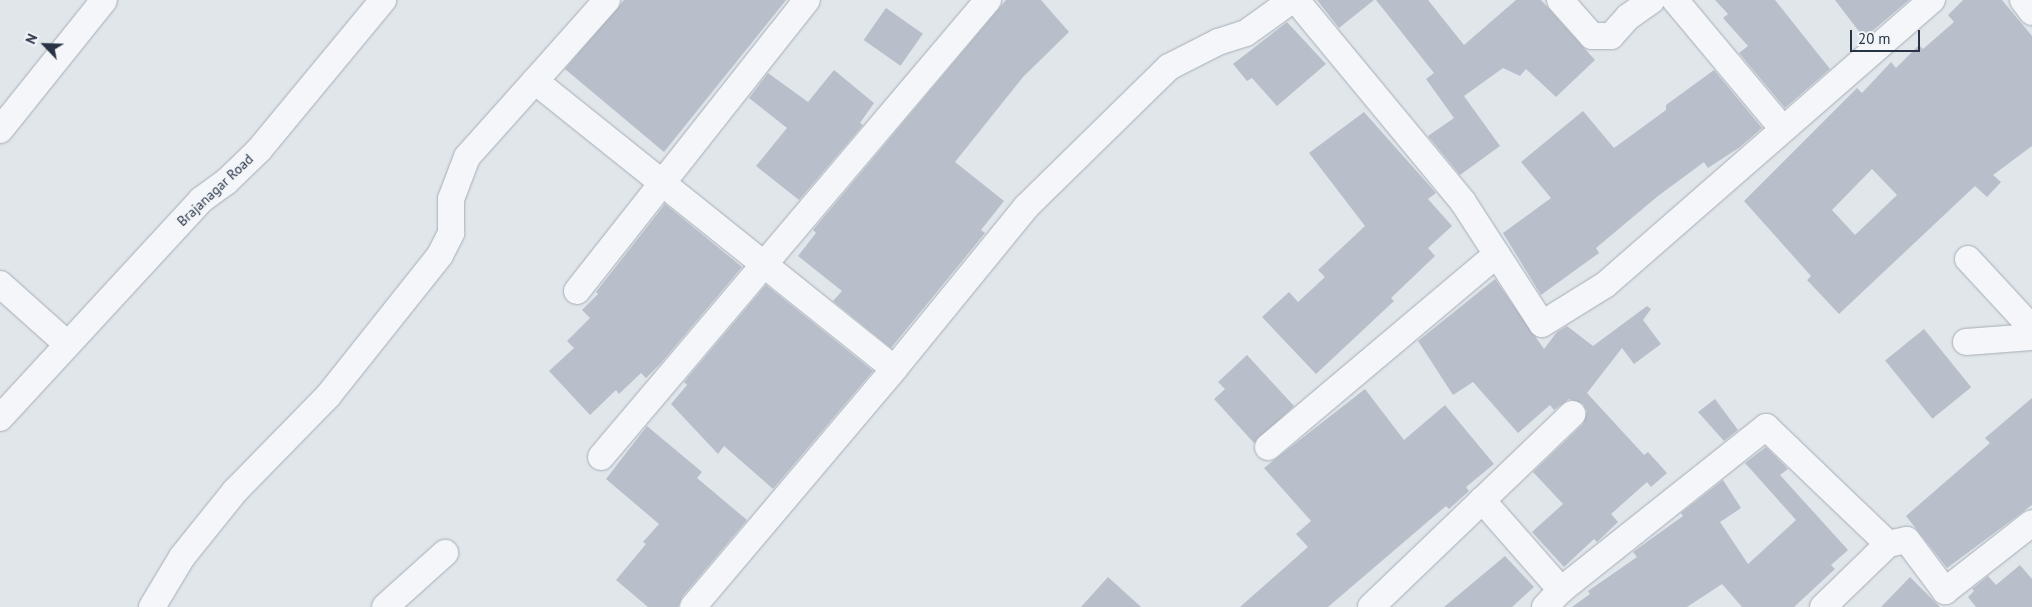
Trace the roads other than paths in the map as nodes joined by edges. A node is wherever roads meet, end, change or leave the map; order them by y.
1 (104, 0) edge
2 (383, 0) edge
3 (607, 0) edge
4 (807, 0) edge
5 (988, 0) edge
6 (1292, 0) edge
7 (1296, 0) edge
8 (1560, 0) edge
9 (1652, 0) edge
10 (1675, 0) edge
11 (1932, 0) edge
12 (2023, 0) edge
13 (2032, 12) edge
14 (535, 81) junction
15 (0, 130) edge
16 (1783, 130) junction
17 (662, 183) junction
18 (1496, 254) junction
19 (1968, 259) dead end
20 (765, 266) junction
21 (0, 284) edge
22 (577, 291) dead end
23 (2032, 328) edge
24 (2032, 338) edge
25 (1966, 342) dead end
26 (68, 344) junction
27 (894, 369) junction
28 (1572, 414) dead end
29 (0, 418) edge
30 (1268, 446) dead end
31 (601, 458) dead end
32 (1482, 500) junction
33 (2032, 523) edge
34 (1888, 544) junction
35 (445, 553) dead end
36 (1553, 598) edge
37 (152, 607) edge
38 (386, 607) edge
39 (694, 607) edge
40 (1371, 607) edge
41 (1823, 607) edge

1 - 15 street
2 - 26 street, Brajanagar Road
3 - 14 street
4 - 17 street
5 - 20 street
6 - 27 street
7 - 18 street
8 - 9 street
10 - 16 street
11 - 16 street
12 - 13 street
14 - 17 street
14 - 37 street
16 - 18 street
17 - 20 street
17 - 22 street
18 - 30 street
19 - 23 street
20 - 27 street
20 - 31 street
21 - 26 street
24 - 25 street
26 - 29 street, Brajanagar Road
27 - 39 street
28 - 32 street
32 - 36 street
32 - 40 street
33 - 34 street
34 - 36 street
34 - 41 street
35 - 38 street

